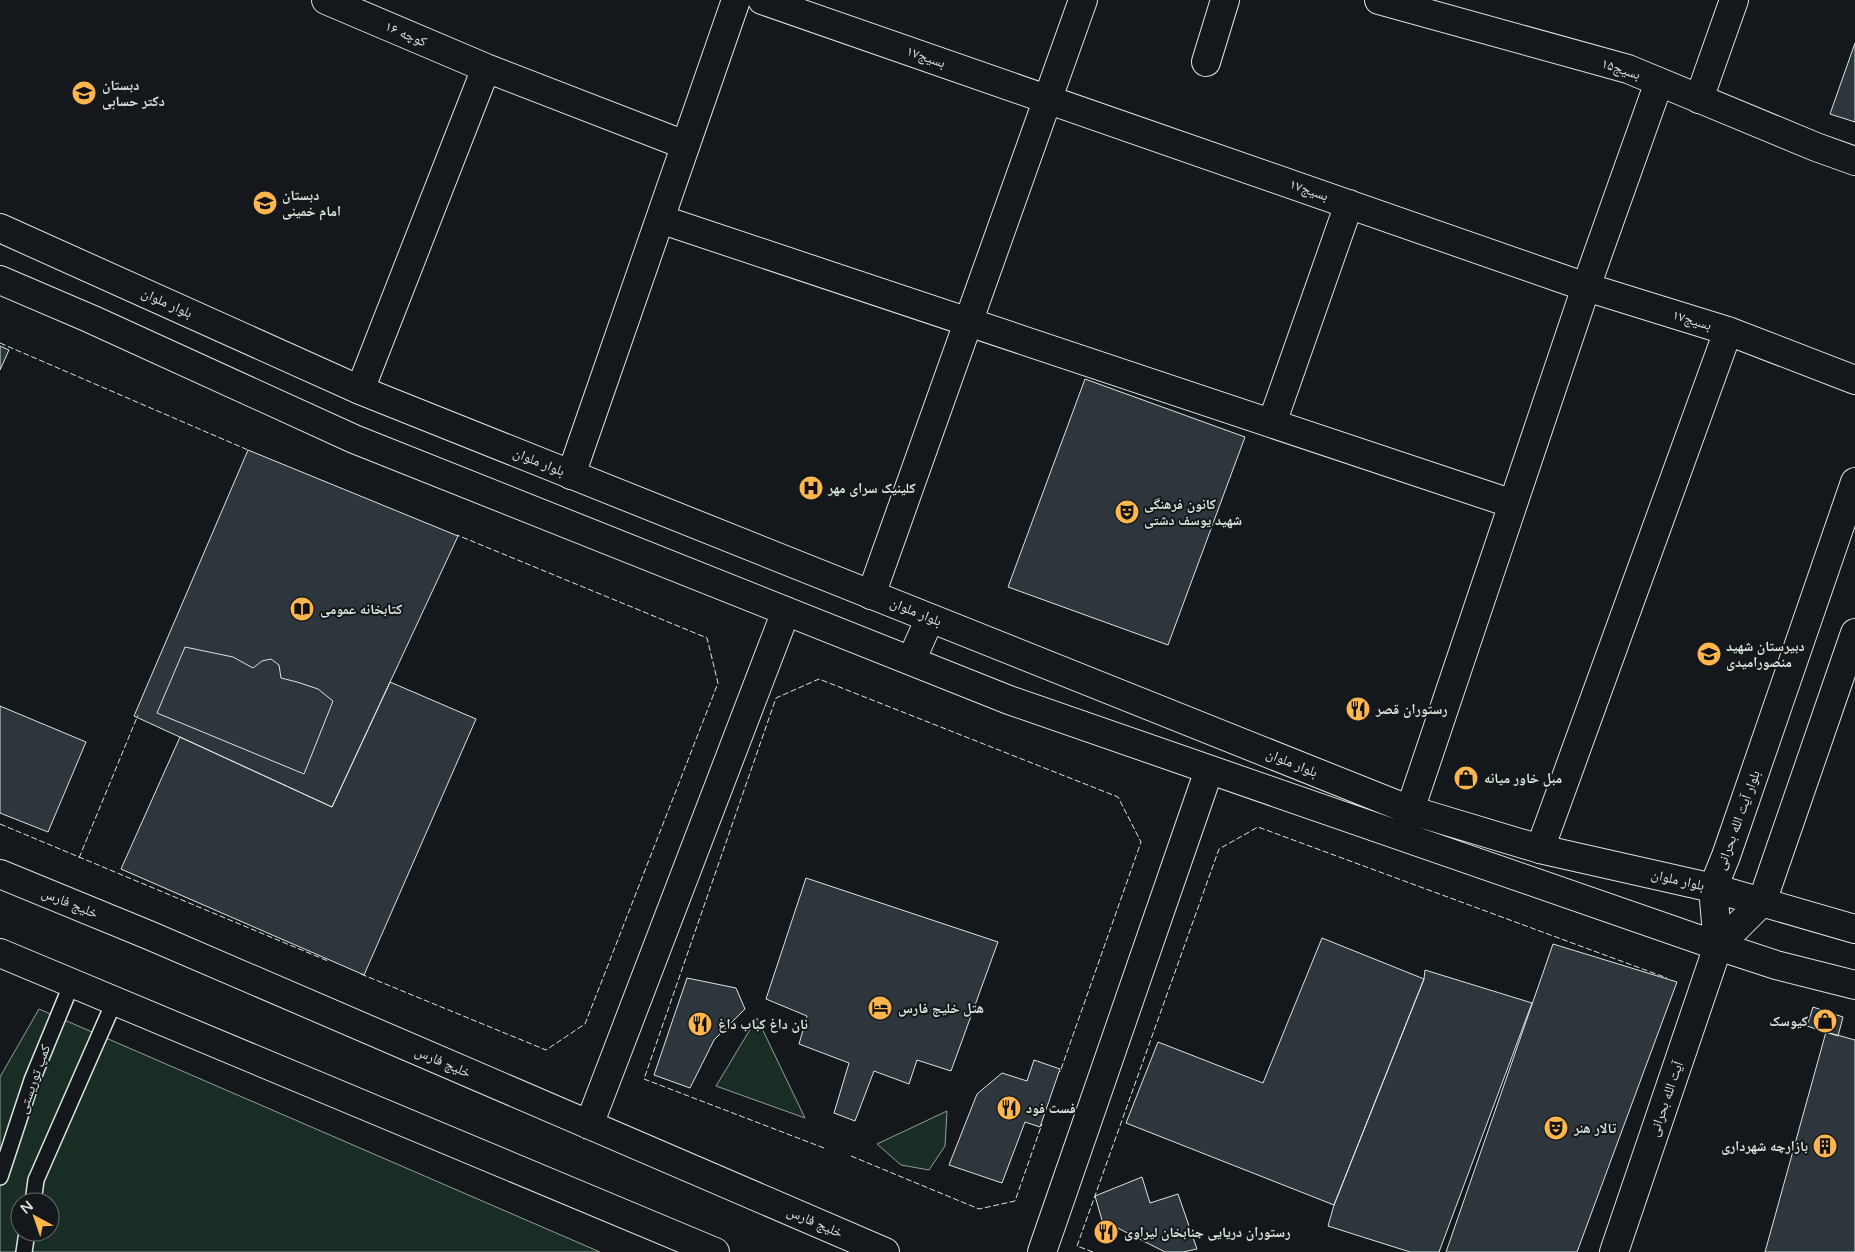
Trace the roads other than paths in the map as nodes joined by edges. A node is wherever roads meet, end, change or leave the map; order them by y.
1 (326, 0) edge
2 (736, 0) edge
3 (762, 0) edge
4 (1083, 0) edge
5 (1225, 0) edge
6 (1380, 0) edge
7 (1734, 0) edge
8 (1206, 62) dead end
9 (486, 68) junction
10 (1659, 82) junction
11 (1698, 98) junction
12 (1048, 99) junction
13 (685, 145) junction
14 (1855, 160) edge
15 (1349, 204) junction
16 (660, 219) junction
17 (0, 228) edge
18 (0, 280) edge
19 (1586, 287) junction
20 (969, 321) junction
21 (1728, 331) junction
22 (1855, 380) edge
23 (360, 390) junction
24 (1272, 423) junction
25 (571, 475) junction
26 (1853, 495) edge
27 (1513, 504) junction
28 (871, 595) junction
29 (786, 612) junction
30 (930, 618) junction
31 (1855, 633) edge
32 (911, 661) junction
33 (1209, 770) junction
34 (1410, 810) junction
35 (1540, 849) junction
36 (0, 874) edge
37 (1713, 888) junction
38 (1762, 902) junction
39 (1855, 929) edge
40 (1718, 946) junction
41 (0, 953) edge
42 (72, 983) junction
43 (1855, 985) edge
44 (115, 1000) junction
45 (589, 1125) junction
46 (0, 1177) edge
47 (34, 1192) edge
48 (716, 1252) edge
49 (885, 1252) edge
50 (1042, 1252) edge
51 (1614, 1252) edge

1 - 9 street, کوچه ۱۶
2 - 13 street
3 - 12 street, بسیج۱۷
4 - 12 street
5 - 8 street
6 - 10 street, بسیج۱۵
7 - 11 street
9 - 13 street, کوچه ۱۶
9 - 23 street
10 - 11 street, بسیج۱۵
10 - 19 street
11 - 14 street, بسیج۱۵
12 - 15 street, بسیج۱۷
12 - 20 street
13 - 16 street
15 - 19 street, بسیج۱۷
15 - 24 street
16 - 20 street
16 - 25 street
17 - 23 street, بلوار ملوان
18 - 29 street
19 - 21 street, بسیج۱۷
19 - 27 street
20 - 24 street
20 - 28 street
21 - 22 street, بسیج۱۷
21 - 35 street
23 - 25 street, بلوار ملوان
24 - 27 street
25 - 28 street, بلوار ملوان
26 - 37 street, بلوار آیت الله بحرانی
27 - 34 street
28 - 30 street, بلوار ملوان
29 - 32 street
29 - 45 street
30 - 32 street
30 - 34 street, بلوار ملوان
31 - 38 street
32 - 33 street
33 - 40 street
33 - 50 street
34 - 35 street, بلوار ملوان
35 - 37 street, بلوار ملوان
36 - 45 street, خلیج فارس
37 - 38 street, بلوار ملوان
37 - 40 street, بلوار آیت الله بحرانی
38 - 39 street, بلوار ملوان
38 - 40 street
40 - 43 street
40 - 51 street, آیت الله بحرانی
41 - 42 street
42 - 44 street
42 - 46 lane, کمپ توریستی
44 - 47 lane
44 - 48 street
45 - 49 street, خلیج فارس

